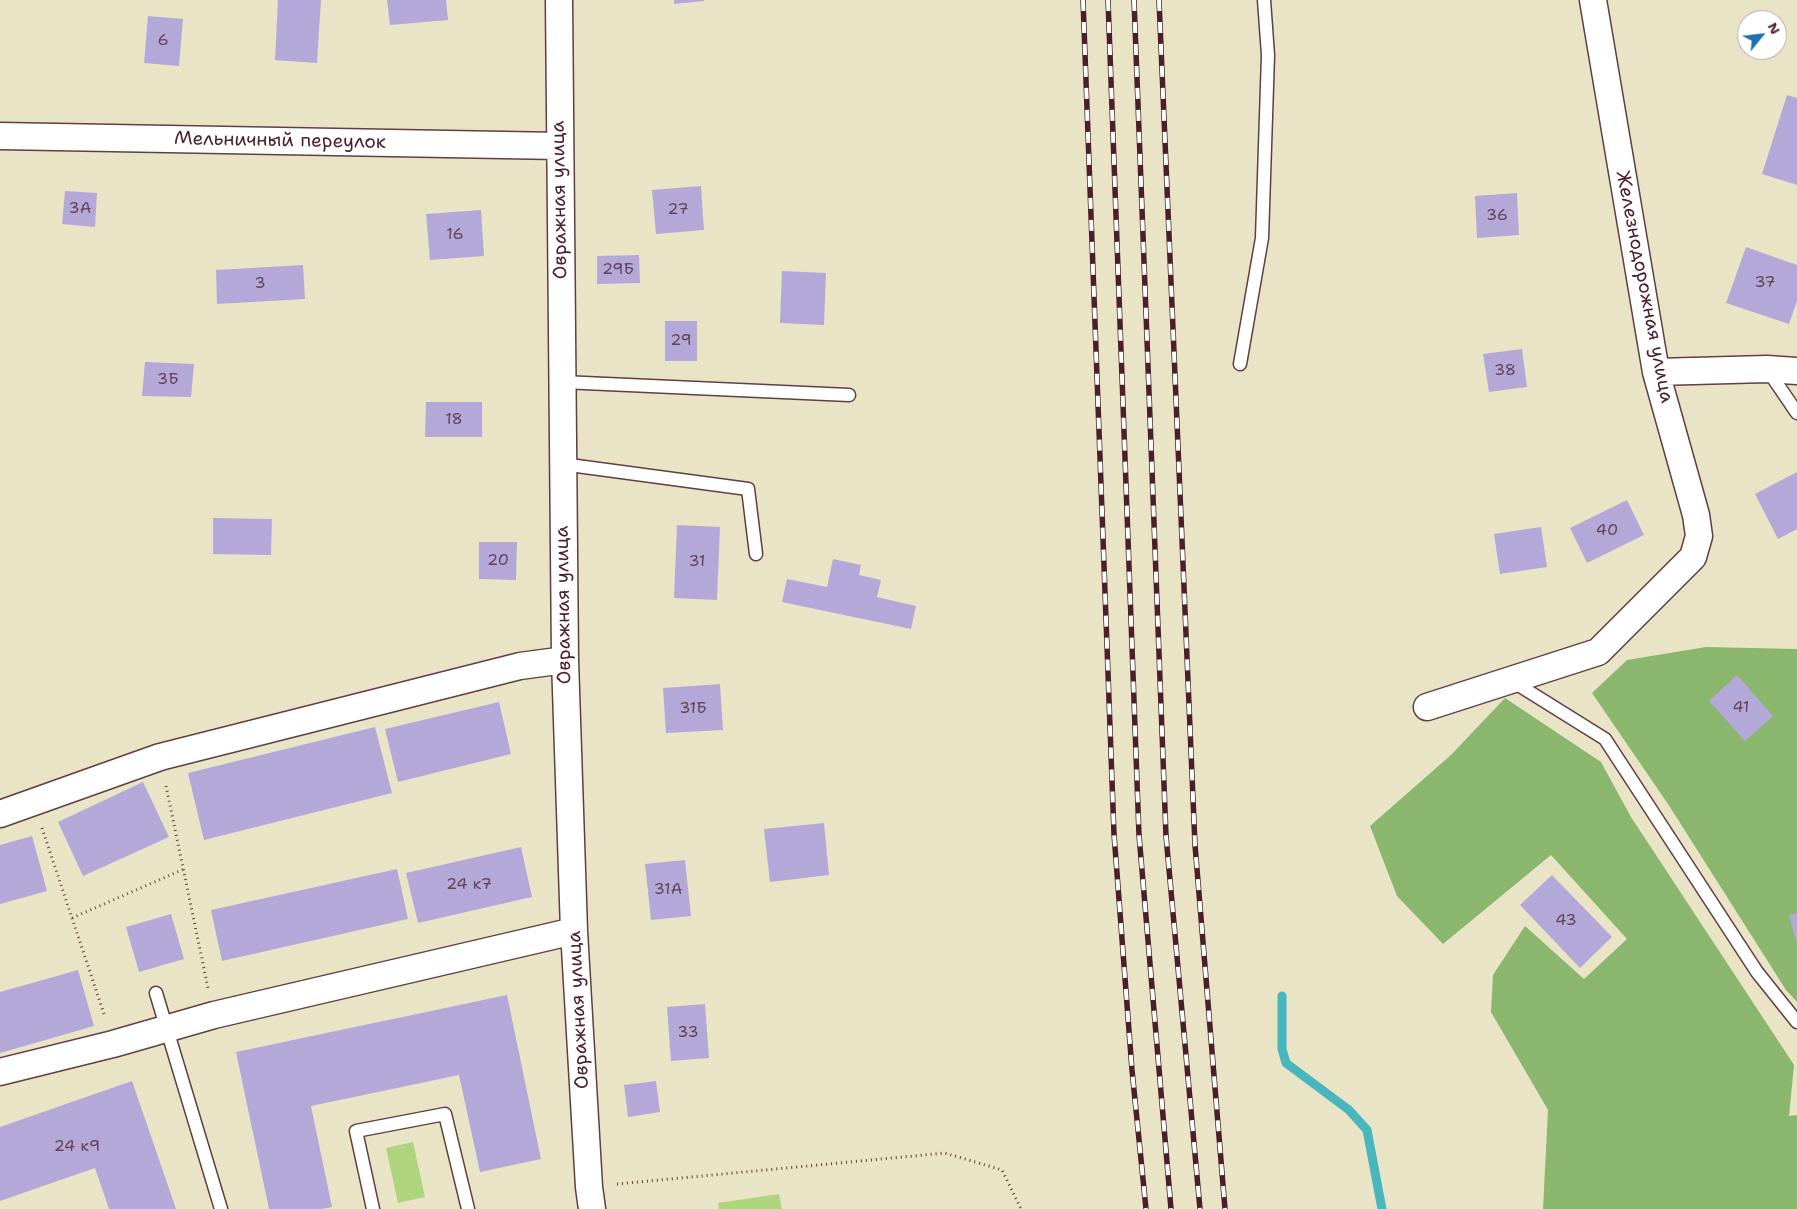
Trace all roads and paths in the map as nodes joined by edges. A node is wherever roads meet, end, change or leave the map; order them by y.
1 (559, 0) edge
2 (1264, 0) edge
3 (1593, 0) edge
4 (0, 136) edge
5 (559, 146) junction
6 (1240, 364) dead end
7 (1766, 369) junction
8 (1797, 371) edge
9 (1656, 372) junction
10 (562, 382) junction
11 (849, 395) dead end
12 (1797, 413) edge
13 (562, 464) junction
14 (756, 554) dead end
15 (565, 660) junction
16 (1510, 680) junction
17 (1427, 707) dead end
18 (160, 757) junction
19 (34, 802) junction
20 (0, 814) edge
21 (184, 869) junction
22 (72, 918) junction
23 (574, 931) junction
24 (156, 993) dead end
25 (214, 1015) junction
26 (1797, 1022) edge
27 (167, 1029) junction
28 (113, 1044) junction
29 (0, 1072) edge
30 (590, 1203) edge
31 (221, 1209) edge
32 (373, 1209) edge
33 (468, 1209) edge
34 (1022, 1209) edge

1 - 5 street, Овражная улица
2 - 6 lane
3 - 9 street, Железнодорожная улица
4 - 5 street, Мельничный переулок
5 - 10 street, Овражная улица
7 - 8 street
7 - 9 street
7 - 12 lane
9 - 16 street, Железнодорожная улица
10 - 11 lane
10 - 13 street, Овражная улица
13 - 14 lane
13 - 15 street, Овражная улица
15 - 18 street
15 - 23 street, Овражная улица
16 - 17 street, Железнодорожная улица
16 - 26 lane
18 - 19 street
18 - 21 path
19 - 20 street
19 - 22 path
21 - 22 path
21 - 25 path
22 - 28 path
23 - 25 street
23 - 30 street, Овражная улица
24 - 27 lane
25 - 27 street
27 - 28 street
27 - 31 lane
28 - 29 street
30 - 34 path
32 - 33 lane

